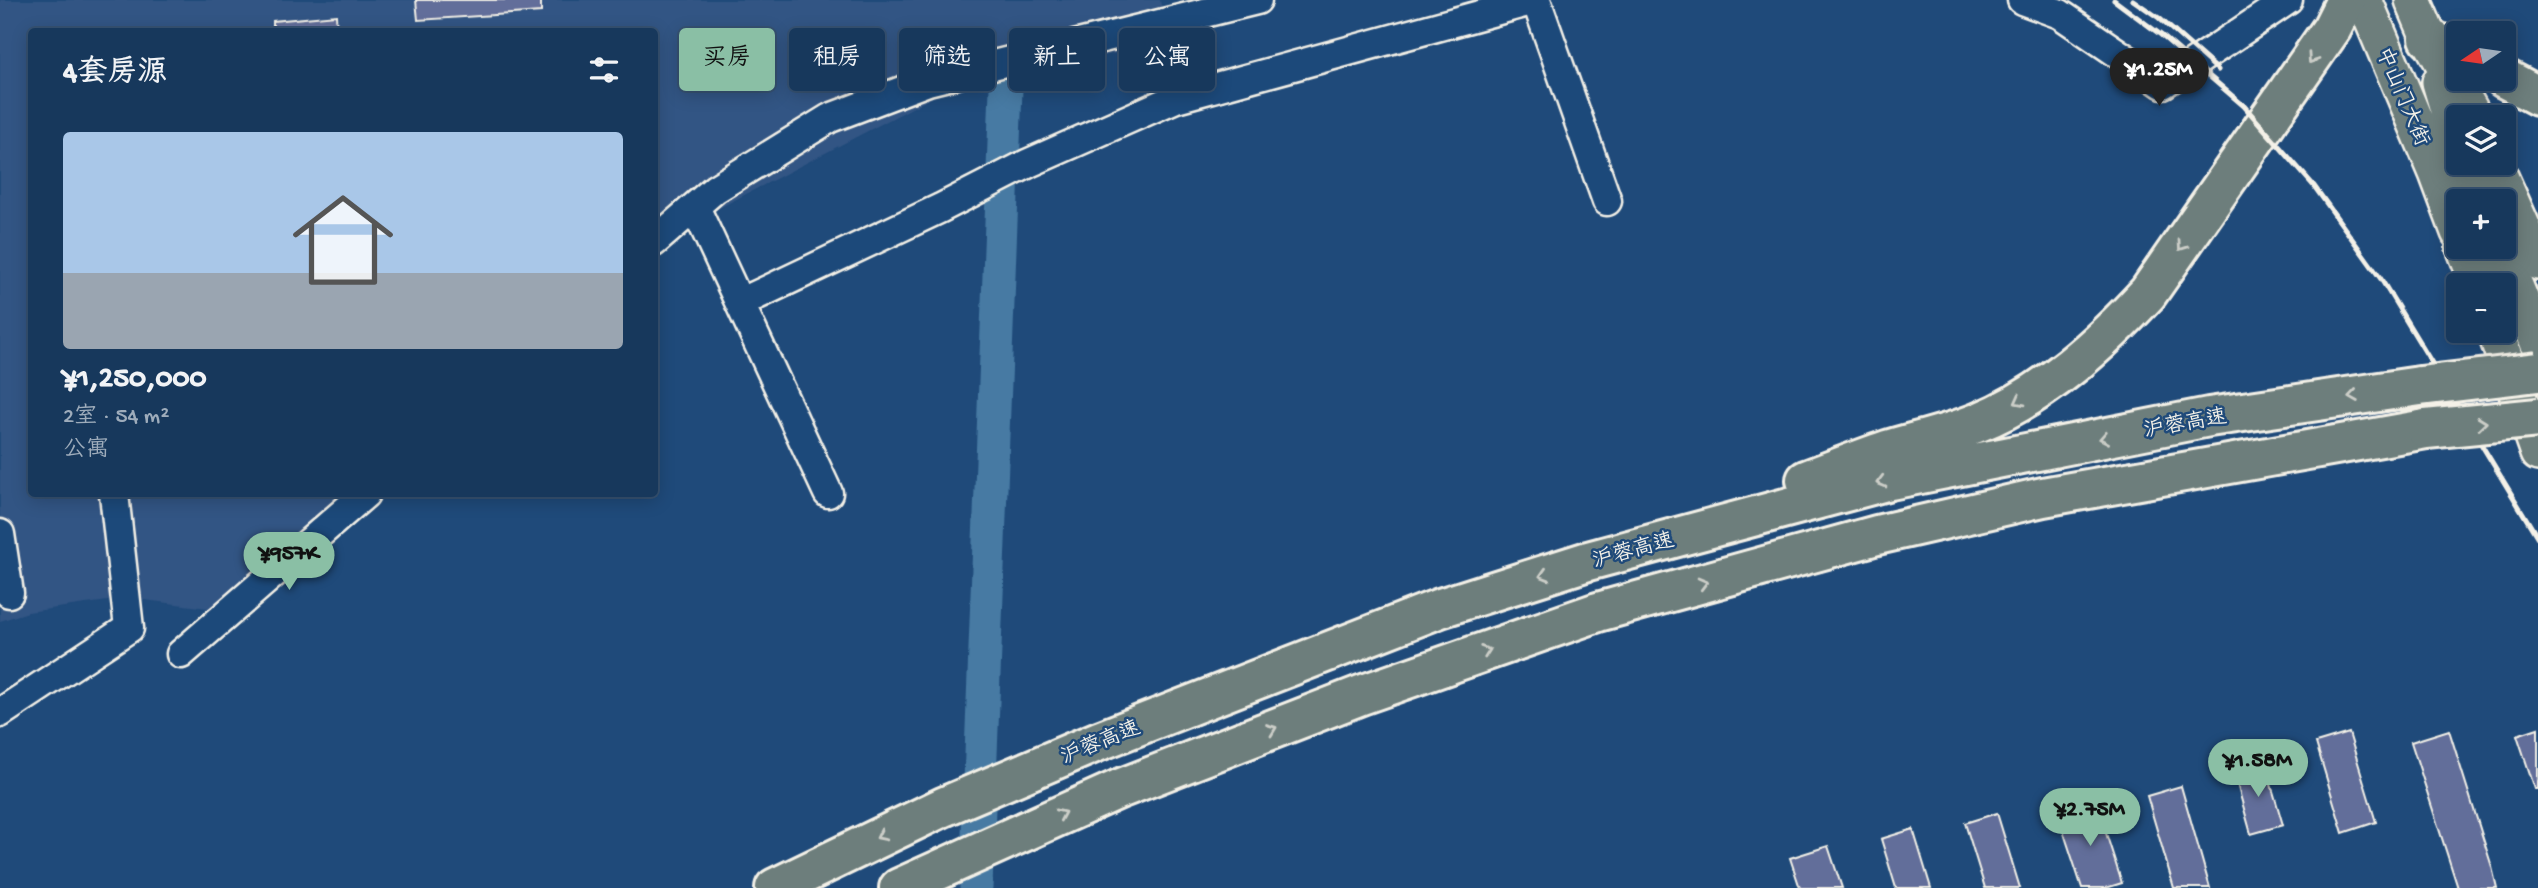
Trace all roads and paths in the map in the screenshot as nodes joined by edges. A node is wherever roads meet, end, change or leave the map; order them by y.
1 (1257, 0) edge
2 (1536, 0) edge
3 (2022, 0) edge
4 (2288, 0) edge
5 (2346, 0) edge
6 (2364, 0) edge
7 (2413, 0) edge
8 (2444, 46) edge
9 (2516, 84) edge
10 (2538, 96) edge
11 (2453, 105) edge
12 (2469, 105) edge
13 (2499, 175) edge
14 (2446, 197) edge
15 (1607, 201) dead end
16 (695, 206) junction
17 (658, 238) edge
18 (2504, 259) edge
19 (2538, 262) edge
20 (740, 303) junction
21 (2538, 342) edge
22 (2503, 343) edge
23 (2531, 394) edge
24 (2538, 427) edge
25 (2538, 453) edge
26 (828, 493) dead end
27 (114, 497) edge
28 (362, 497) edge
29 (0, 534) edge
30 (1588, 561) junction
31 (9, 593) dead end
32 (181, 654) dead end
33 (0, 713) edge
34 (775, 888) edge
35 (899, 888) edge

1 - 16 street
2 - 15 street
2 - 20 street
3 - 4 street
5 -> 30 highway
6 - 14 main road, 中山门大街
7 - 8 main road
8 - 11 main road, 中山门大街
8 - 12 main road
9 - 10 highway
13 - 19 main road
16 - 17 street
16 - 20 street
18 - 21 main road
20 - 26 street
22 - 23 main road
23 - 24 main road
23 - 25 main road
23 -> 30 highway, 沪蓉高速, bridge
35 -> 23 highway, bridge
27 - 33 street
28 - 32 street
29 - 31 street
30 -> 34 highway, 沪蓉高速

